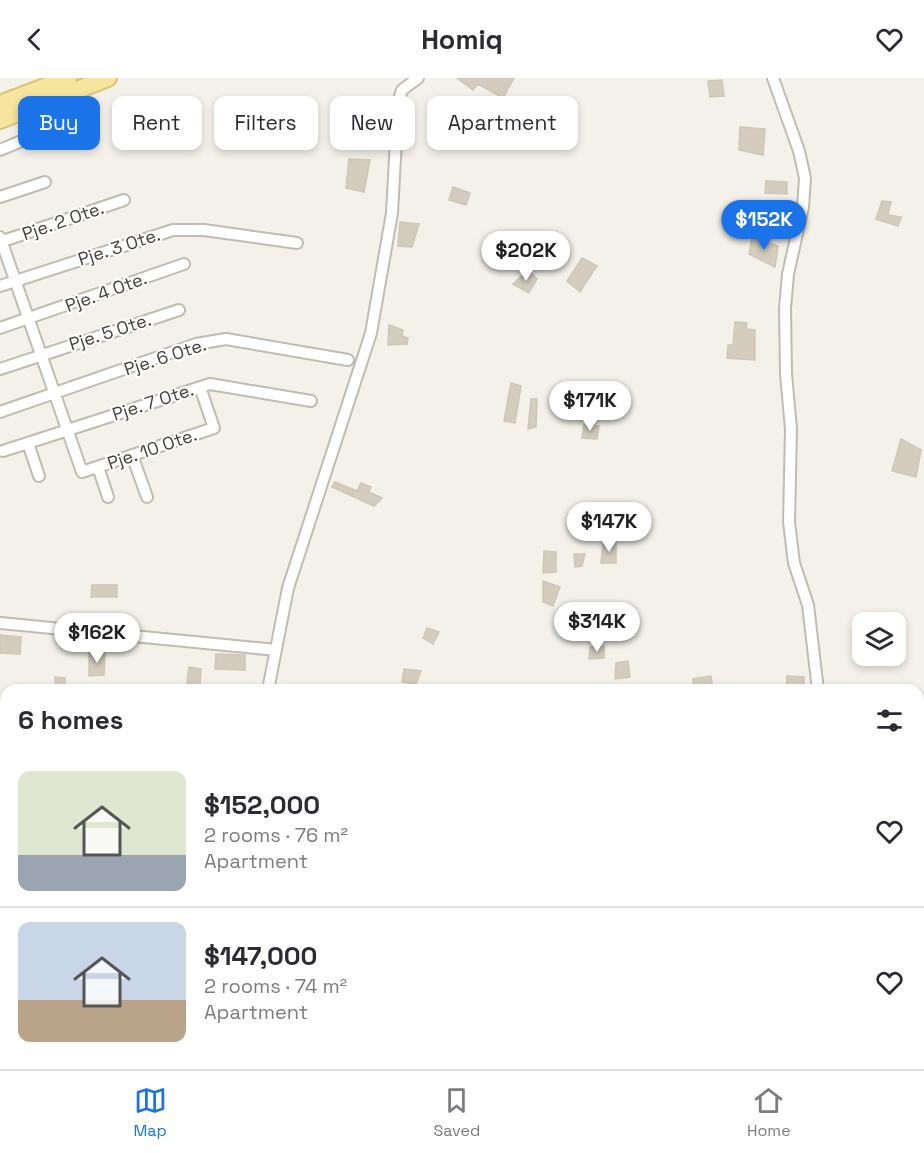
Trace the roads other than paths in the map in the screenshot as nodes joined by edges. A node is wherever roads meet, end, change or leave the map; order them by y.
1 (68, 78) edge
2 (108, 78) edge
3 (418, 78) edge
4 (773, 78) edge
5 (64, 96) edge
6 (0, 104) edge
7 (18, 113) edge
8 (0, 120) edge
9 (18, 143) edge
10 (0, 150) edge
11 (45, 182) dead end
12 (0, 197) edge
13 (124, 200) dead end
14 (1, 240) edge
15 (297, 243) dead end
16 (184, 264) dead end
17 (15, 281) junction
18 (0, 286) edge
19 (179, 310) dead end
20 (29, 320) junction
21 (0, 328) edge
22 (41, 354) junction
23 (348, 360) dead end
24 (0, 369) edge
25 (200, 387) junction
26 (54, 392) junction
27 (311, 401) dead end
28 (0, 412) edge
29 (68, 431) junction
30 (28, 443) junction
31 (3, 451) dead end
32 (132, 455) junction
33 (98, 467) junction
34 (39, 476) dead end
35 (108, 497) dead end
36 (147, 497) dead end
37 (0, 623) edge
38 (276, 650) junction
39 (269, 684) edge
40 (817, 684) edge

1 - 6 main road
2 - 5 main road
3 - 38 street
4 - 40 street
7 - 8 main road
9 - 10 street
11 - 12 street
13 - 14 street, Pje. 2 Ote.
14 - 17 street
15 - 17 street, Pje. 3 Ote.
16 - 20 street, Pje. 4 Ote.
17 - 18 street, Pje. 3 Ote.
17 - 20 street
19 - 22 street, Pje. 5 Ote.
20 - 21 street, Pje. 4 Ote.
20 - 22 street
22 - 24 street, Pje. 5 Ote.
22 - 26 street
23 - 26 street, Pje. 6 Ote.
25 - 27 street, Pje. 7 Ote.
25 - 29 street, Pje. 7 Ote.
25 - 32 street, Pje. 10 Ote.
26 - 28 street, Pje. 6 Ote.
26 - 29 street
29 - 30 street, Pje. 7 Ote.
29 - 33 street, Pje. 10 Ote.
30 - 31 street, Pje. 7 Ote.
30 - 34 street
32 - 33 street, Pje. 10 Ote.
32 - 36 street
33 - 35 street
37 - 38 street
38 - 39 street

